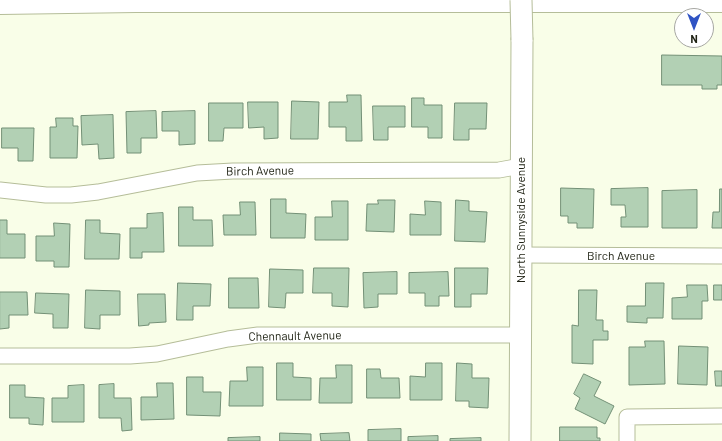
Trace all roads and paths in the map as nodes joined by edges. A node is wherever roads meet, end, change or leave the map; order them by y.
1 (521, 0) edge
2 (136, 1) junction
3 (722, 1) edge
4 (0, 2) edge
5 (0, 12) edge
6 (521, 166) junction
7 (0, 190) edge
8 (520, 255) junction
9 (722, 256) edge
10 (520, 336) junction
11 (0, 356) edge
12 (722, 416) edge
13 (520, 441) edge
14 (628, 441) edge

1 - 6 main road, North Sunnyside Avenue, bridge
2 - 3 highway
2 - 4 highway
2 - 5 highway
6 - 7 street, Birch Avenue
6 - 8 main road, North Sunnyside Avenue
8 - 9 street, Birch Avenue
8 - 10 main road, North Sunnyside Avenue
10 - 11 street, Chennault Avenue
10 - 13 main road, North Sunnyside Avenue
12 - 14 street

